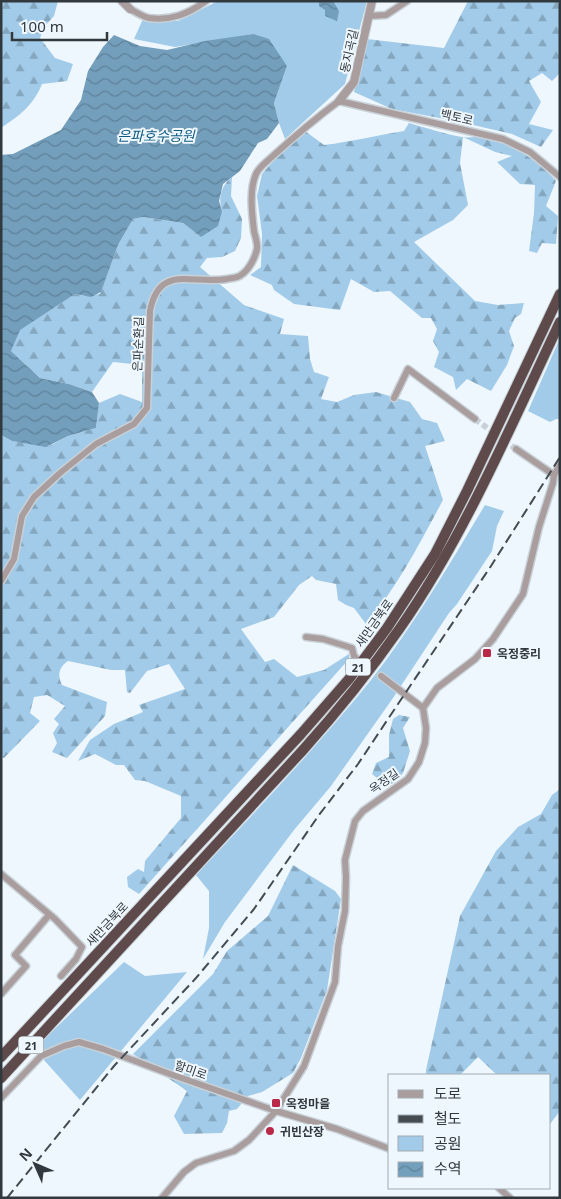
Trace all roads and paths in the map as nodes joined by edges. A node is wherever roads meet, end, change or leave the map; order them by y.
1 (122, 1) edge
2 (206, 1) edge
3 (372, 1) edge
4 (407, 1) edge
5 (130, 9) joint
6 (369, 16) junction
7 (339, 101) junction
8 (560, 177) edge
9 (560, 294) edge
10 (560, 322) edge
11 (394, 398) dead end
12 (475, 419) tunnel mouth
13 (516, 449) tunnel mouth
14 (560, 465) edge
15 (554, 475) junction
16 (1, 581) edge
17 (306, 637) dead end
18 (356, 658) dead end
19 (381, 676) dead end
20 (423, 708) junction
21 (1, 874) edge
22 (49, 915) junction
23 (61, 976) dead end
24 (1, 994) edge
25 (1, 1057) edge
26 (1, 1078) edge
27 (1, 1098) edge
28 (276, 1111) junction
29 (388, 1148) edge
30 (500, 1189) edge
31 (162, 1198) edge
32 (510, 1198) edge

1 - 5 street
2 - 5 street
3 - 6 street, 동지곡길
4 - 6 street
6 - 7 street, 동지곡길
7 - 8 street, 백토로
7 - 16 street, 은파순환길
9 - 25 highway, 새만금북로 / 21
10 - 26 highway, 새만금북로 / 21
11 - 12 street
13 - 15 street
14 - 15 street
15 - 20 street
17 - 18 street
19 - 20 street
20 - 28 street, 옥정길
21 - 22 street
22 - 23 street
22 - 24 street
27 - 28 street, 할미로
28 - 29 street, 할미로
28 - 31 street, 옥정길
30 - 32 street

